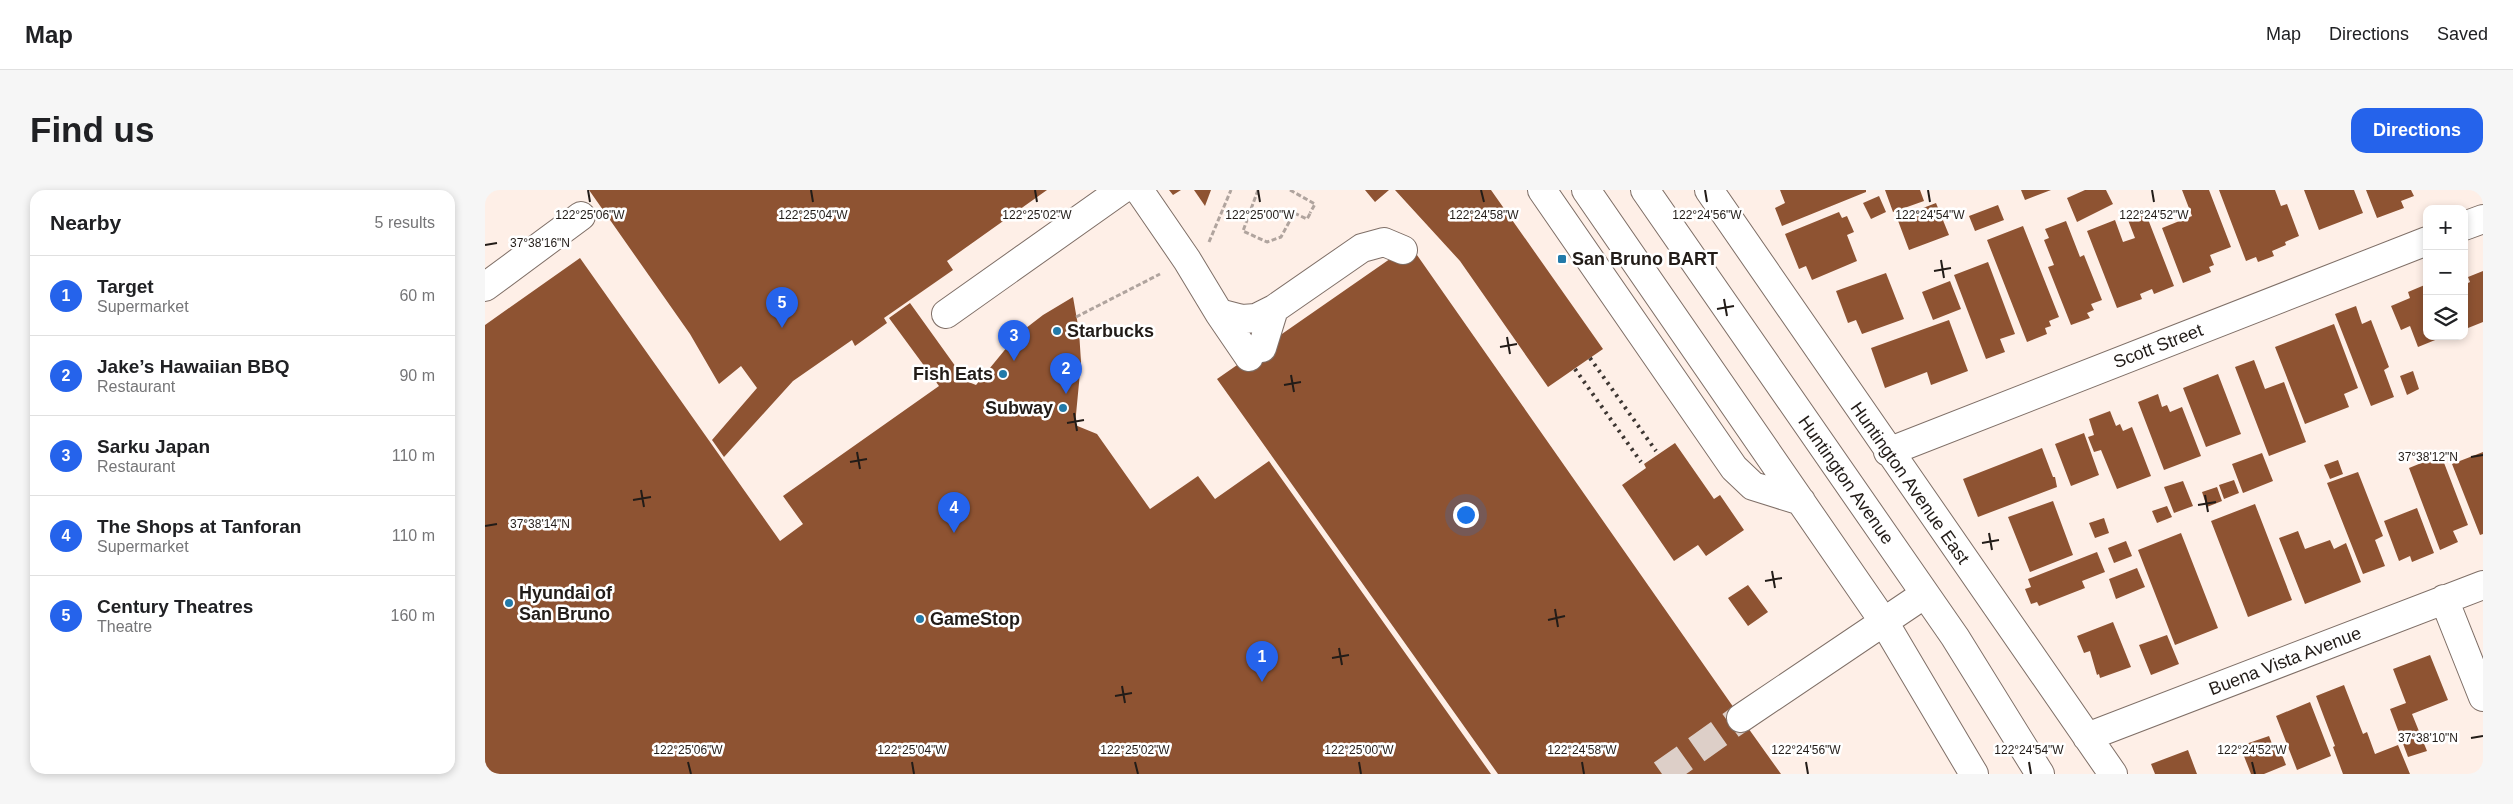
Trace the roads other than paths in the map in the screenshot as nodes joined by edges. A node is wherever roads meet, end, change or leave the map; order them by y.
1 (1121, 190) edge
2 (1139, 190) edge
3 (1542, 190) edge
4 (1586, 190) edge
5 (1645, 190) edge
6 (1709, 190) edge
7 (581, 216) dead end
8 (2483, 219) edge
9 (2468, 225) edge
10 (2423, 243) edge
11 (1403, 250) dead end
12 (485, 286) edge
13 (1274, 309) junction
14 (1219, 313) junction
15 (946, 314) dead end
16 (1888, 452) junction
17 (1801, 501) junction
18 (2483, 585) edge
19 (1925, 594) junction
20 (2444, 599) junction
21 (1884, 622) junction
22 (2483, 697) edge
23 (1741, 718) tunnel mouth
24 (2087, 737) junction
25 (1974, 774) edge
26 (2040, 774) edge
27 (2113, 774) edge

1 - 15 street
2 - 14 street
3 - 17 street
4 - 17 street
5 - 19 street, Huntington Avenue
6 - 16 street, Huntington Avenue East
7 - 12 street
8 - 9 street
10 - 16 street, Scott Street
11 - 13 street
13 - 14 street
13 - 14 street
16 - 24 street, Huntington Avenue East
17 - 21 street
18 - 20 street, Buena Vista Avenue
19 - 21 street
19 - 26 street, Huntington Avenue
20 - 22 street
20 - 24 street, Buena Vista Avenue
21 - 23 street
21 - 25 street
24 - 27 street, Huntington Avenue East

